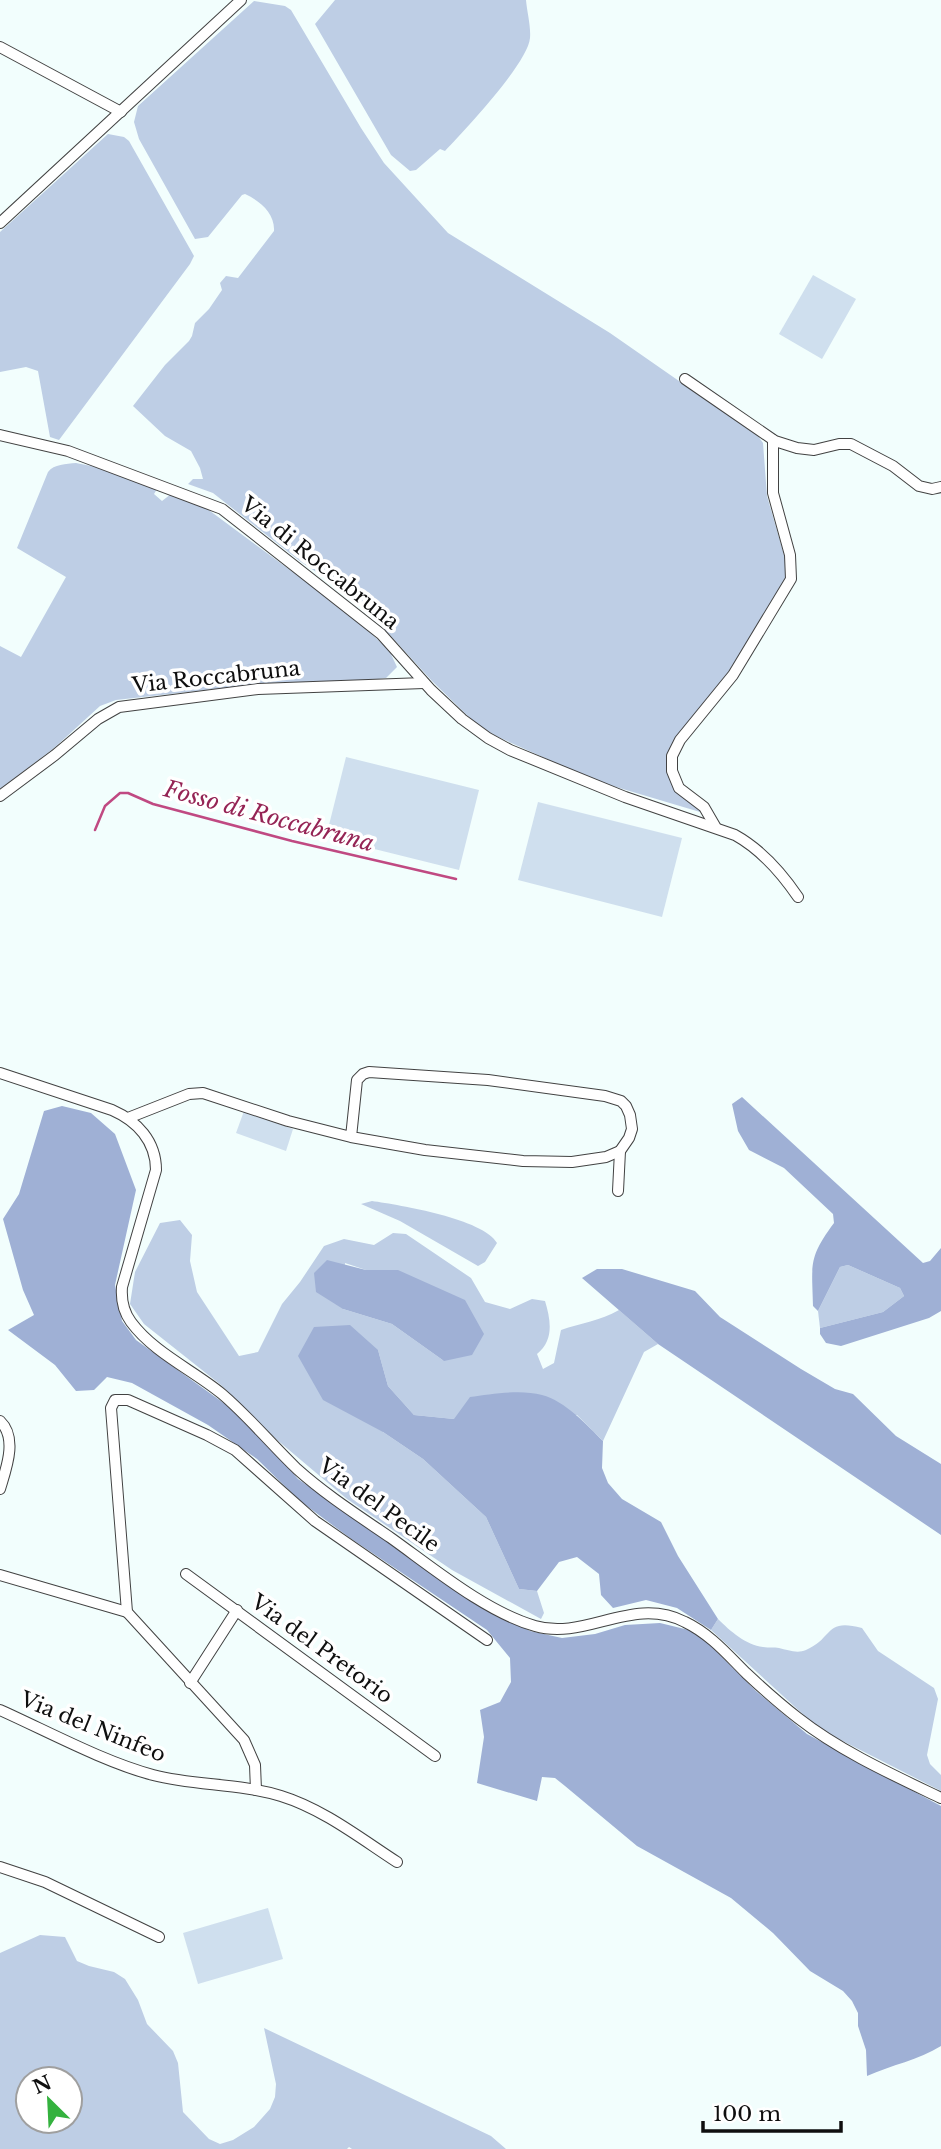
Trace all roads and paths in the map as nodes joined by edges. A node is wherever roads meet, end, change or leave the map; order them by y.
1 (241, 0) edge
2 (0, 47) edge
3 (121, 111) junction
4 (0, 223) edge
5 (685, 379) dead end
6 (0, 435) edge
7 (773, 440) junction
8 (941, 487) edge
9 (424, 683) junction
10 (0, 796) edge
11 (715, 826) junction
12 (798, 897) dead end
13 (0, 1073) edge
14 (128, 1118) junction
15 (351, 1137) junction
16 (620, 1151) junction
17 (618, 1191) dead end
18 (0, 1422) edge
19 (0, 1489) edge
20 (186, 1574) dead end
21 (0, 1575) edge
22 (237, 1610) junction
23 (128, 1612) junction
24 (487, 1640) dead end
25 (190, 1683) junction
26 (0, 1710) edge
27 (435, 1756) dead end
28 (256, 1790) junction
29 (941, 1798) edge
30 (397, 1862) dead end
31 (0, 1867) edge
32 (159, 1937) dead end

1 - 3 street
2 - 3 street
3 - 4 street
5 - 7 street
6 - 9 street, Via di Roccabruna
7 - 8 street
7 - 11 street
9 - 10 street, Via Roccabruna
9 - 11 street, Via di Roccabruna
11 - 12 street, Via di Roccabruna
13 - 14 street, Via del Pecile
14 - 15 street
14 - 29 street, Via del Pecile
15 - 16 street
15 - 16 street
16 - 17 street
18 - 19 street
20 - 22 street, Via del Pretorio
21 - 23 street
22 - 25 street
22 - 27 street, Via del Pretorio
23 - 24 street
23 - 25 street
25 - 28 street
26 - 28 street, Via del Ninfeo
28 - 30 street, Via del Ninfeo
31 - 32 street

